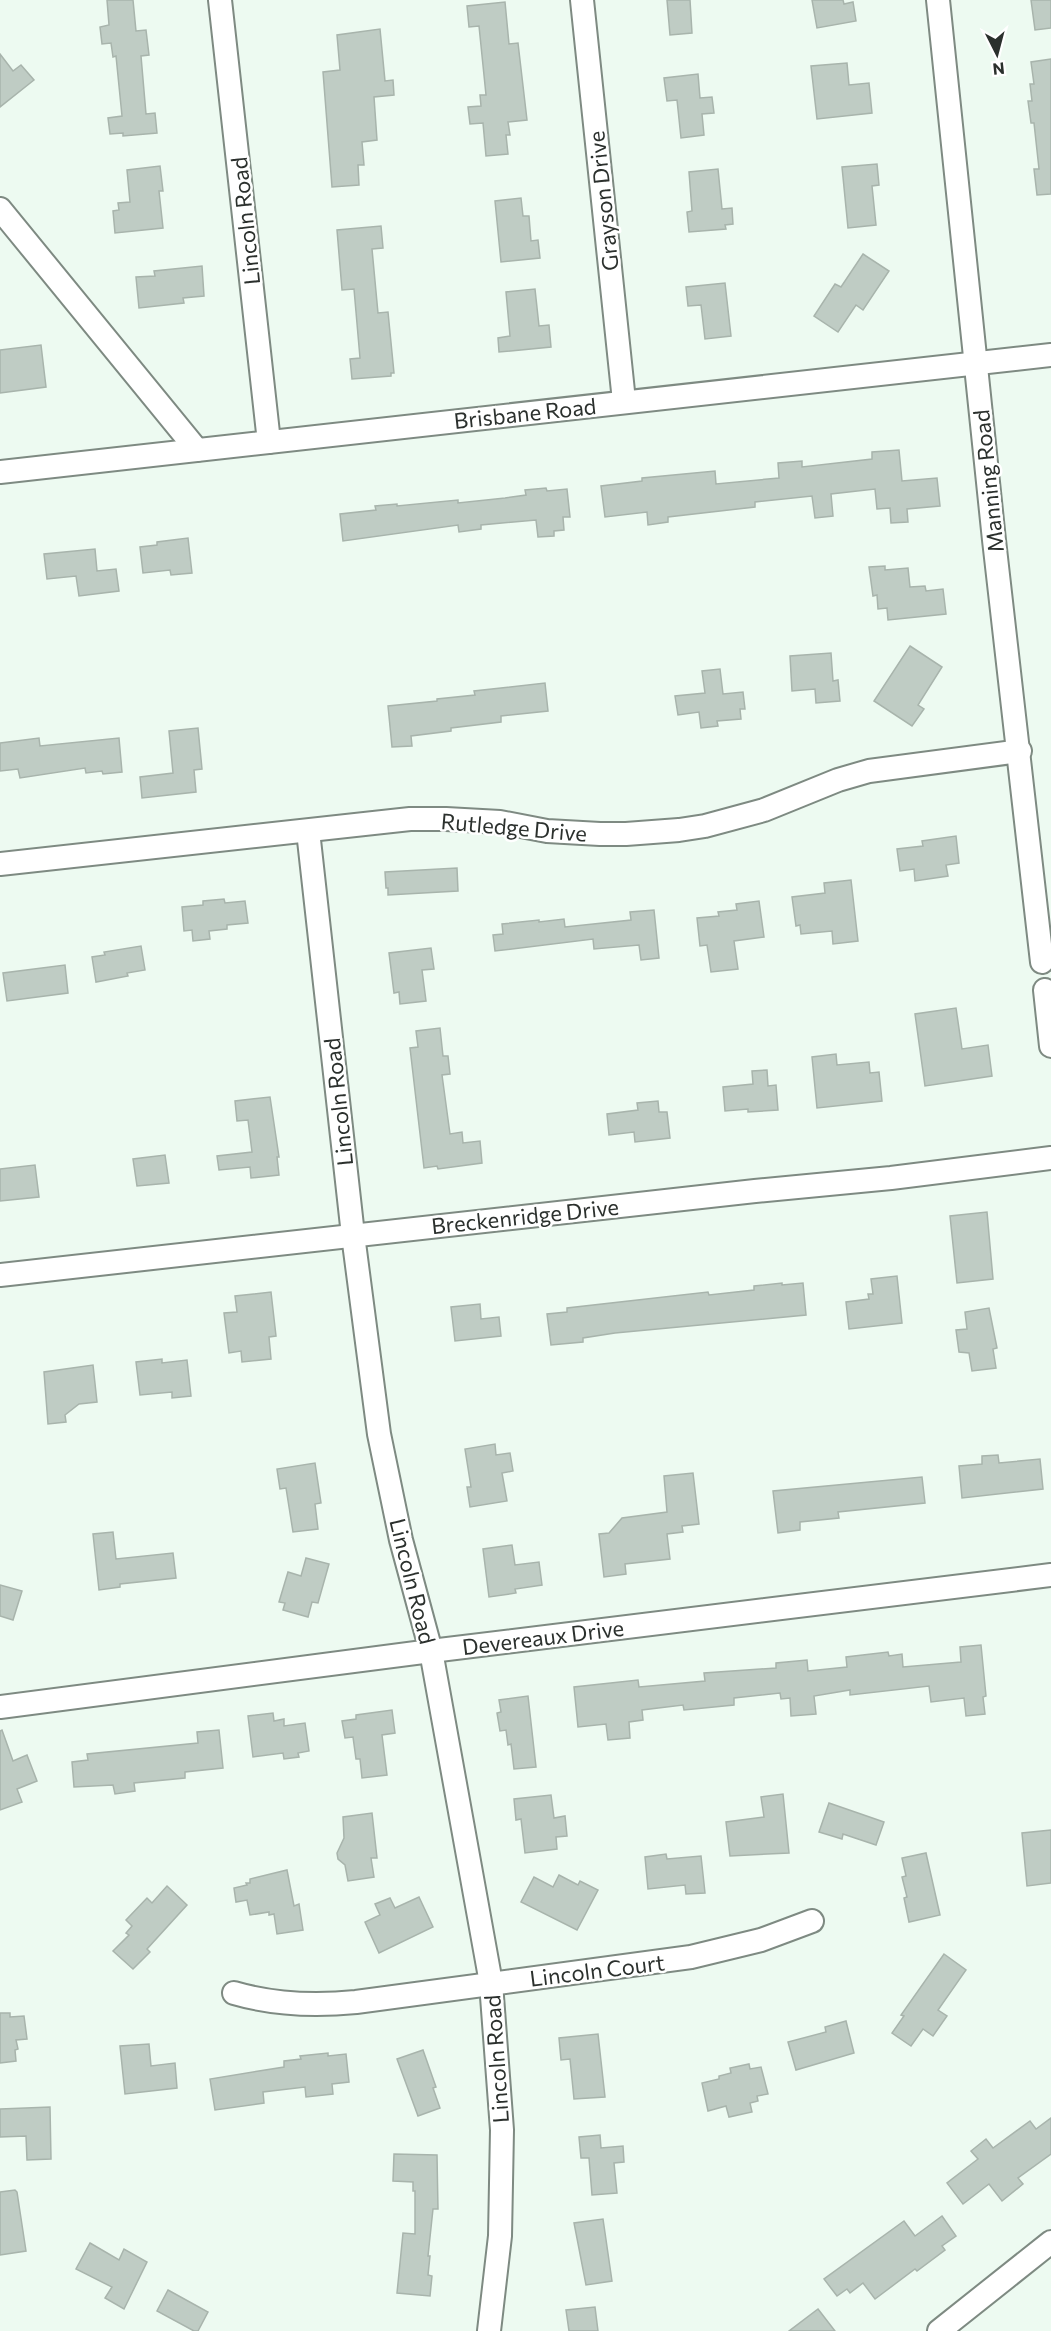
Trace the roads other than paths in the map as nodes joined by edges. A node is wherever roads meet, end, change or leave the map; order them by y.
1 (220, 0) edge
2 (582, 0) edge
3 (938, 0) edge
4 (0, 209) edge
5 (1051, 355) edge
6 (976, 363) junction
7 (624, 401) junction
8 (269, 441) junction
9 (197, 450) junction
10 (0, 472) edge
11 (1020, 751) junction
12 (308, 831) junction
13 (0, 864) edge
14 (1042, 962) dead end
15 (1045, 990) dead end
16 (1051, 1046) edge
17 (1051, 1158) edge
18 (353, 1235) junction
19 (0, 1275) edge
20 (1051, 1575) edge
21 (431, 1651) junction
22 (0, 1707) edge
23 (812, 1921) dead end
24 (491, 1983) junction
25 (234, 1994) dead end
26 (1051, 2242) edge
27 (489, 2331) edge
28 (939, 2331) edge

1 - 8 street, Lincoln Road
2 - 7 street, Grayson Drive
3 - 6 street, Manning Road
4 - 9 street
5 - 6 street, Brisbane Road
6 - 7 street, Brisbane Road
6 - 11 street, Manning Road
7 - 8 street, Brisbane Road
8 - 9 street, Brisbane Road
9 - 10 street, Brisbane Road
11 - 12 street, Rutledge Drive
11 - 14 street, Manning Road
12 - 13 street, Rutledge Drive
12 - 18 street, Lincoln Road
15 - 16 street
17 - 18 street, Breckenridge Drive
18 - 19 street, Breckenridge Drive
18 - 21 street, Lincoln Road
20 - 21 street, Devereaux Drive
21 - 22 street, Devereaux Drive
21 - 24 street, Lincoln Road
23 - 24 street, Lincoln Court
24 - 25 street, Lincoln Court
24 - 27 street, Lincoln Road
26 - 28 street

